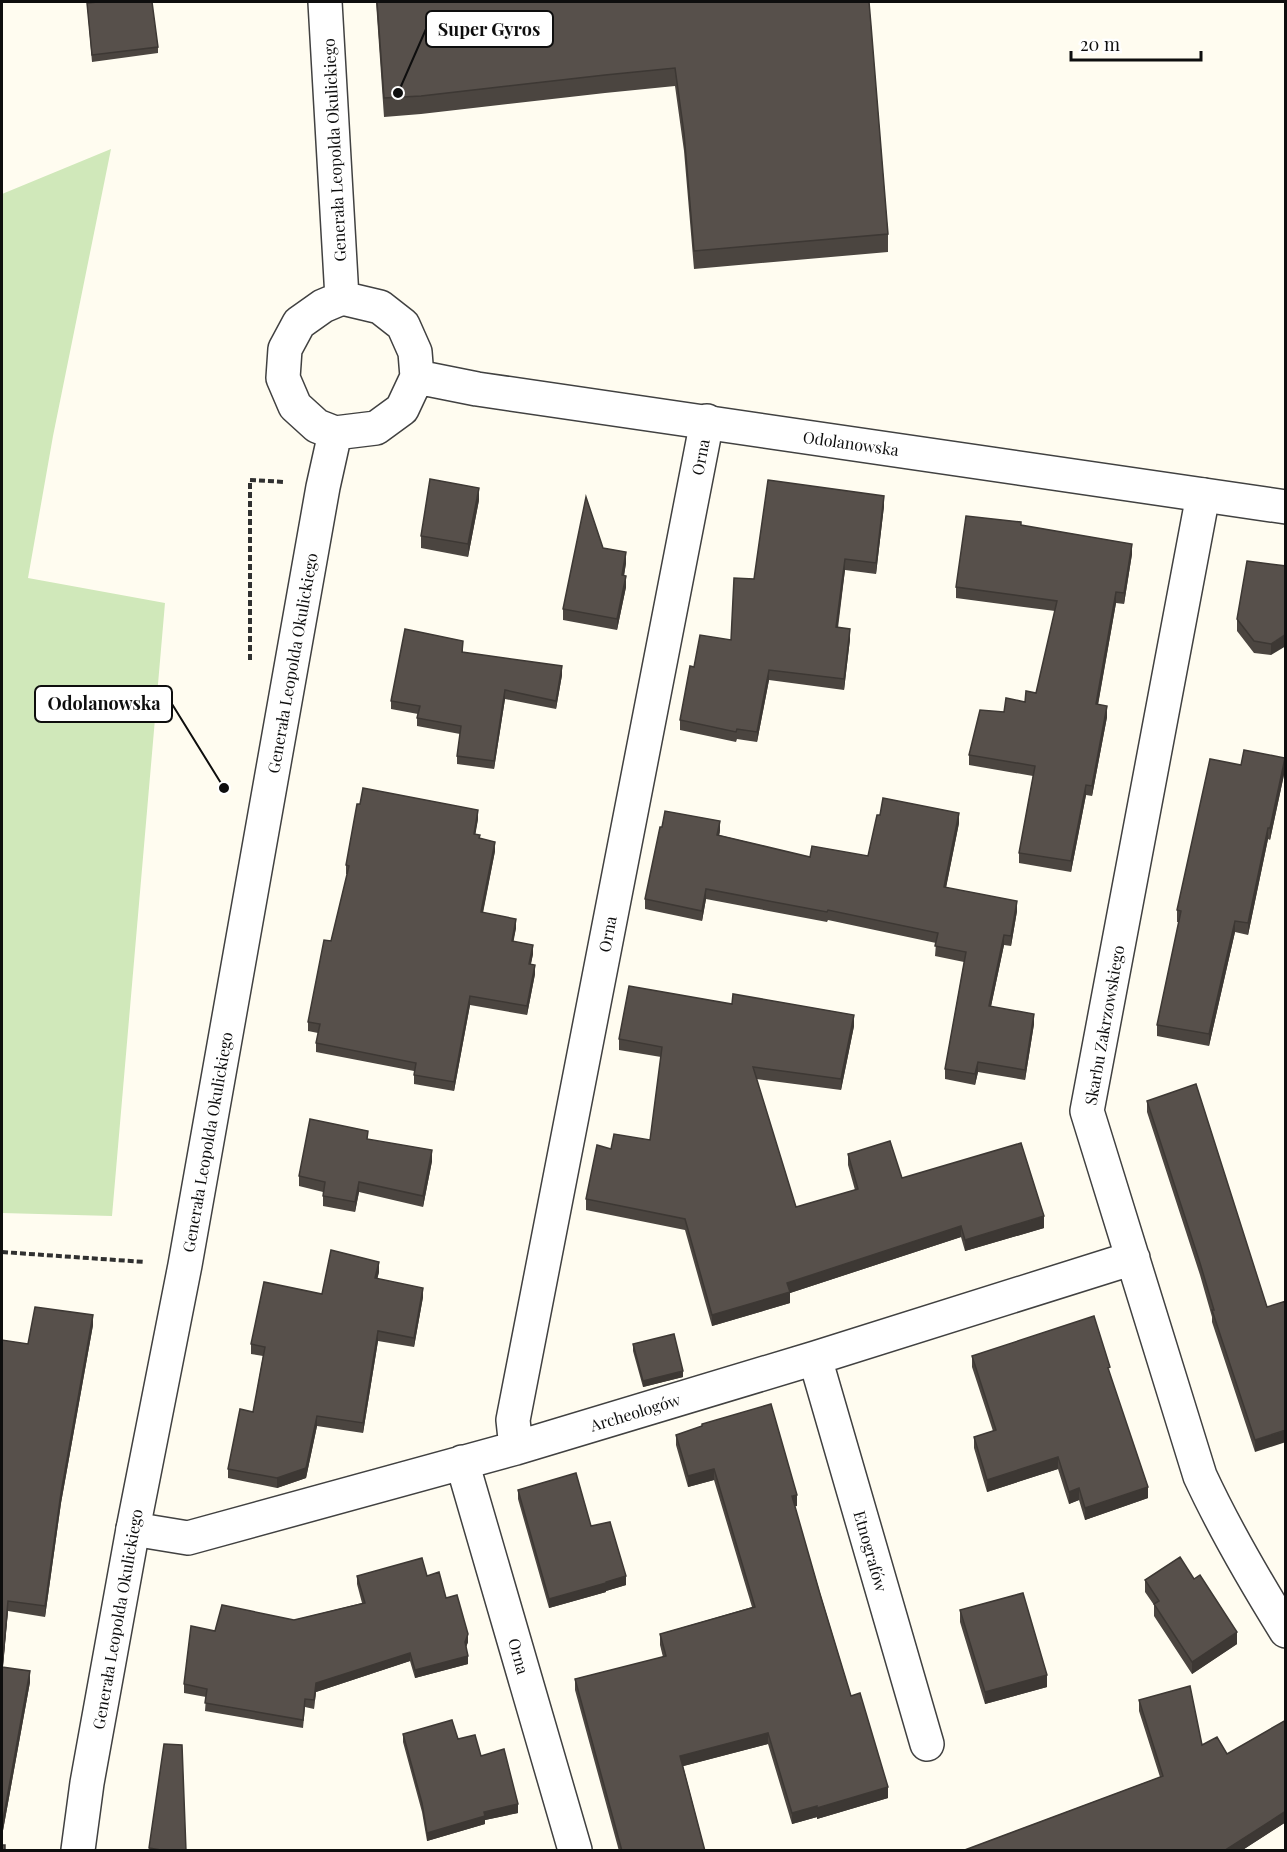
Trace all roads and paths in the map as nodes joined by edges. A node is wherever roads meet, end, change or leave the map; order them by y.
1 (325, 2) edge
2 (342, 298) junction
3 (417, 377) junction
4 (707, 421) junction
5 (334, 433) junction
6 (1203, 495) junction
7 (1286, 507) edge
8 (2, 1252) edge
9 (1133, 1258) junction
10 (185, 1265) junction
11 (815, 1358) junction
12 (516, 1448) junction
13 (462, 1462) junction
14 (133, 1529) junction
15 (1286, 1631) edge
16 (927, 1744) dead end
17 (78, 1851) edge
18 (575, 1851) edge

1 - 2 street, Generała Leopolda Okulickiego
2 - 3 street
2 - 5 street
3 - 4 street, Odolanowska
3 - 5 street
4 - 6 street, Odolanowska
4 - 12 street, Orna
5 - 10 street, Generała Leopolda Okulickiego
6 - 7 street, Odolanowska
6 - 9 street, Skarbu Zakrzowskiego
8 - 10 path
9 - 11 street, Archeologów
9 - 15 street, Skarbu Zakrzowskiego
10 - 14 street, Generała Leopolda Okulickiego
11 - 12 street, Archeologów
11 - 16 street, Etnografów
12 - 13 street, Archeologów
13 - 14 street, Archeologów
13 - 18 street, Orna
14 - 17 street, Generała Leopolda Okulickiego

